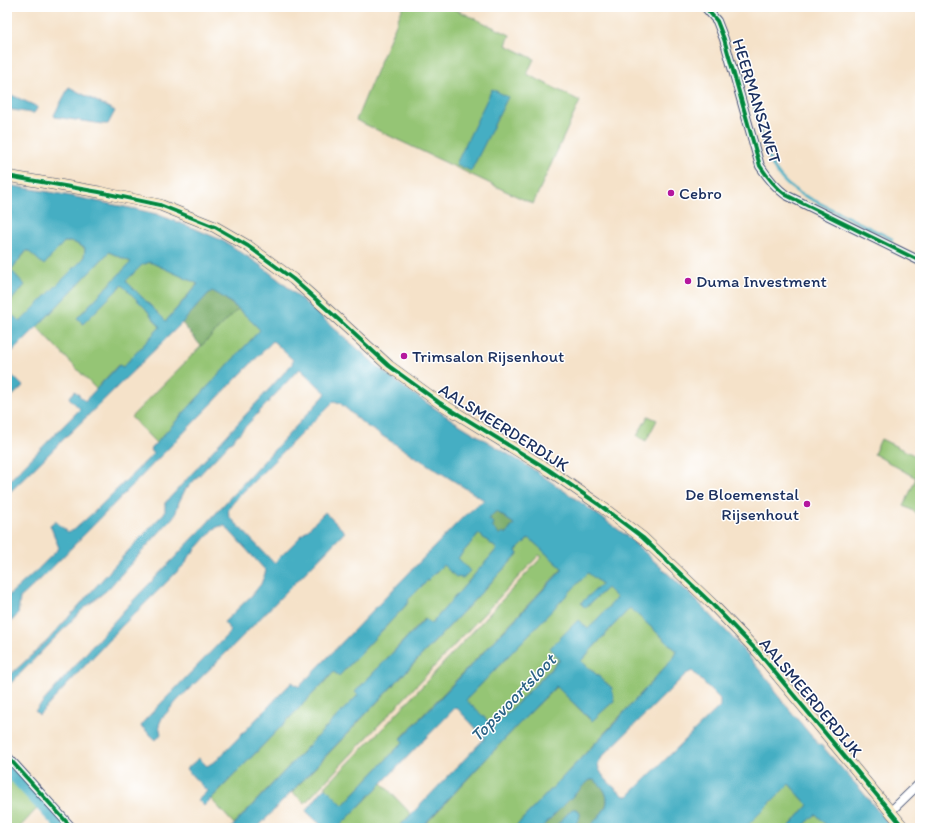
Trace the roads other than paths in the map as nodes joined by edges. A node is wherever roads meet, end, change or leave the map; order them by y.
1 (704, 7) edge
2 (7, 176) edge
3 (920, 261) edge
4 (7, 756) edge
5 (920, 783) edge
6 (890, 812) junction
7 (72, 828) edge
8 (904, 828) edge

1 - 3 street, HEERMANSZWET
2 - 6 street, AALSMEERDERDIJK
4 - 7 street
5 - 6 street
6 - 8 street, AALSMEERDERDIJK

